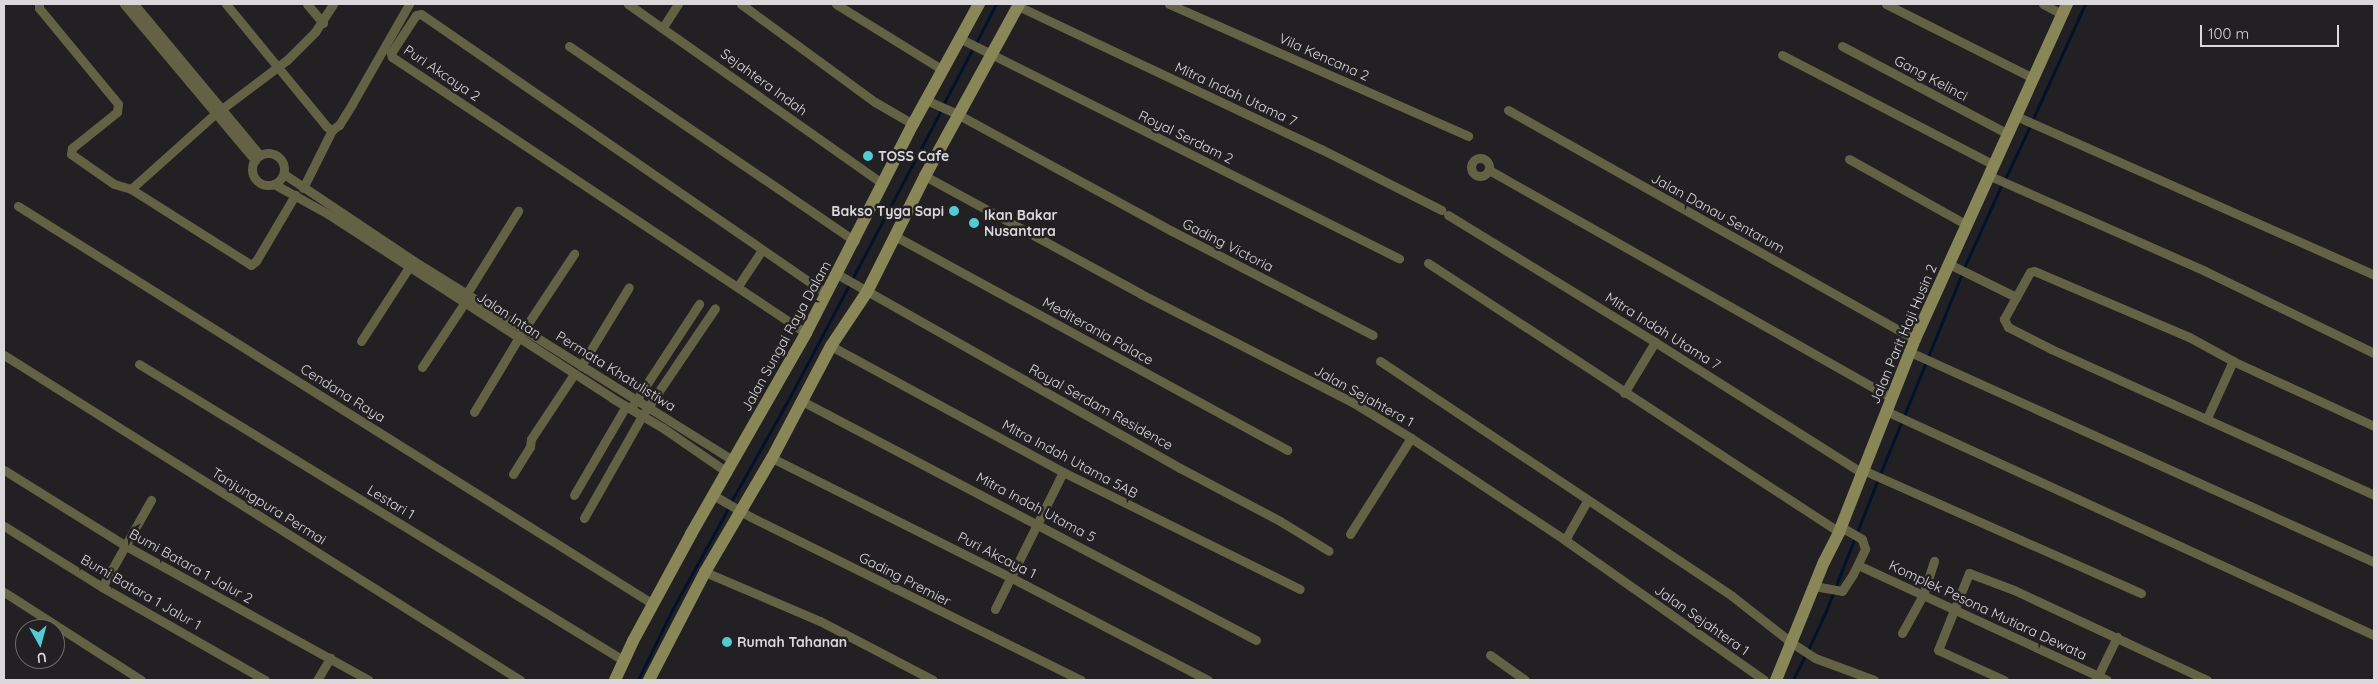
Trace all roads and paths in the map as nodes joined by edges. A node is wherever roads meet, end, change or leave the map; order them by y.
1 (39, 4) edge
2 (124, 4) edge
3 (134, 4) edge
4 (226, 4) edge
5 (307, 4) edge
6 (333, 4) edge
7 (409, 4) edge
8 (628, 4) edge
9 (678, 4) edge
10 (741, 4) edge
11 (836, 4) edge
12 (979, 4) edge
13 (1169, 4) edge
14 (1886, 4) edge
15 (2043, 4) edge
16 (1018, 5) edge
17 (2064, 9) edge
18 (323, 23) junction
19 (663, 27) junction
20 (964, 40) junction
21 (569, 46) dead end
22 (1842, 46) dead end
23 (991, 55) junction
24 (1782, 55) dead end
25 (276, 66) junction
26 (943, 70) junction
27 (2033, 78) junction
28 (929, 101) junction
29 (1508, 110) dead end
30 (218, 112) junction
31 (959, 115) junction
32 (2021, 118) junction
33 (913, 124) junction
34 (332, 130) junction
35 (2008, 134) junction
36 (1468, 136) dead end
37 (258, 157) junction
38 (1849, 160) dead end
39 (1489, 170) dead end
40 (284, 174) junction
41 (1994, 174) junction
42 (925, 176) junction
43 (274, 184) junction
44 (883, 184) junction
45 (303, 188) junction
46 (131, 189) junction
47 (295, 196) junction
48 (18, 206) dead end
49 (518, 211) dead end
50 (1967, 225) junction
51 (895, 236) junction
52 (855, 241) junction
53 (762, 250) junction
54 (574, 254) dead end
55 (1399, 258) dead end
56 (1428, 263) dead end
57 (412, 264) junction
58 (1951, 265) junction
59 (2374, 275) edge
60 (840, 276) junction
61 (738, 286) junction
62 (629, 287) dead end
63 (863, 290) junction
64 (826, 293) junction
65 (2016, 297) junction
66 (466, 298) junction
67 (698, 304) dead end
68 (715, 308) dead end
69 (525, 329) junction
70 (806, 333) junction
71 (1373, 335) dead end
72 (519, 337) junction
73 (1915, 339) junction
74 (361, 341) dead end
75 (1655, 342) junction
76 (831, 346) junction
77 (1910, 352) junction
78 (2374, 353) edge
79 (4, 355) edge
80 (2233, 361) junction
81 (1380, 362) dead end
82 (142, 366) dead end
83 (422, 366) dead end
84 (582, 366) junction
85 (574, 374) junction
86 (1624, 393) junction
87 (1891, 397) junction
88 (636, 400) junction
89 (802, 401) junction
90 (628, 408) junction
91 (474, 412) dead end
92 (645, 412) junction
93 (1890, 412) junction
94 (2207, 418) junction
95 (2374, 426) edge
96 (1411, 438) junction
97 (1287, 450) dead end
98 (772, 458) junction
99 (734, 460) junction
100 (4, 470) edge
101 (726, 472) junction
102 (1063, 472) junction
103 (1866, 472) junction
104 (513, 474) dead end
105 (574, 495) dead end
106 (2374, 495) edge
107 (716, 496) junction
108 (151, 500) dead end
109 (1587, 500) junction
110 (740, 511) junction
111 (584, 518) dead end
112 (1036, 523) junction
113 (4, 526) edge
114 (1843, 531) junction
115 (1350, 534) dead end
116 (1565, 540) junction
117 (126, 546) junction
118 (1329, 551) dead end
119 (1934, 561) dead end
120 (2374, 562) edge
121 (1858, 565) junction
122 (705, 572) junction
123 (1010, 577) junction
124 (1814, 586) junction
125 (102, 587) junction
126 (1300, 589) dead end
127 (4, 592) edge
128 (2141, 593) dead end
129 (1922, 595) junction
130 (653, 604) junction
131 (995, 608) dead end
132 (1955, 609) junction
133 (1902, 633) dead end
134 (2374, 635) edge
135 (2117, 638) junction
136 (1256, 640) dead end
137 (1797, 646) junction
138 (1490, 654) dead end
139 (330, 658) junction
140 (623, 660) junction
141 (2100, 679) edge
142 (2201, 679) edge
143 (141, 680) edge
144 (265, 680) edge
145 (317, 680) edge
146 (369, 680) edge
147 (520, 680) edge
148 (615, 680) edge
149 (649, 680) edge
150 (933, 680) edge
151 (1081, 680) edge
152 (1208, 680) edge
153 (1525, 680) edge
154 (1764, 680) edge
155 (1776, 680) edge
156 (1874, 680) edge
157 (2004, 680) edge

1 - 46 street
2 - 30 street
3 - 30 street
4 - 25 street
5 - 18 street
6 - 18 street
7 - 34 street
8 - 19 street, Sejahtera Indah
9 - 19 street
10 - 33 street
11 - 26 street
12 - 20 street, Jalan Sungai Raya Dalam
13 - 36 street, Vila Kencana 2
14 - 27 street
15 - 17 street
16 - 23 street
16 - 75 street, Mitra Indah Utama 7
17 - 27 street, Jalan Parit Haji Husin 2
18 - 25 street
19 - 44 street, Sejahtera Indah
20 - 23 street, Royal Serdam 2
20 - 26 street, Jalan Sungai Raya Dalam
21 - 52 street
22 - 35 street, Gang Kelinci
23 - 31 street
23 - 55 street, Royal Serdam 2
24 - 41 street
25 - 30 street
25 - 34 street
26 - 28 street, Jalan Sungai Raya Dalam
27 - 32 street, Jalan Parit Haji Husin 2
28 - 31 street, Gading Victoria
28 - 33 street, Jalan Sungai Raya Dalam
29 - 73 street, Jalan Danau Sentarum
30 - 37 street
30 - 46 street
31 - 42 street
31 - 71 street, Gading Victoria
32 - 35 street, Jalan Parit Haji Husin 2
32 - 59 street
33 - 44 street, Jalan Sungai Raya Dalam
34 - 45 street
35 - 41 street, Jalan Parit Haji Husin 2
37 - 40 street
37 - 43 street
38 - 50 street
39 - 87 street
40 - 43 street
40 - 45 street, Permata Khatulistiwa
41 - 50 street, Jalan Parit Haji Husin 2
41 - 78 street
42 - 51 street
42 - 96 street, Jalan Sejahtera 1
43 - 47 street
44 - 52 street, Jalan Sungai Raya Dalam
45 - 57 street, Permata Khatulistiwa
46 - 47 street
47 - 57 street
48 - 130 street, Cendana Raya
49 - 66 street
50 - 58 street, Jalan Parit Haji Husin 2
51 - 63 street
51 - 97 street, Mediterania Palace
52 - 60 street, Jalan Sungai Raya Dalam
53 - 61 street
53 - 61 street, Puri Akcaya 2
53 - 64 street, Puri Akcaya 2
54 - 69 street
56 - 86 street
57 - 66 street, Permata Khatulistiwa
57 - 74 street
58 - 65 street
58 - 73 street, Jalan Parit Haji Husin 2
60 - 63 street, Royal Serdam Residence
60 - 64 street, Jalan Sungai Raya Dalam
61 - 70 street, Puri Akcaya 2
62 - 84 street
63 - 76 street
63 - 118 street, Royal Serdam Residence
64 - 70 street, Jalan Sungai Raya Dalam
65 - 80 street
65 - 94 street
66 - 69 street, Permata Khatulistiwa
66 - 72 street, Jalan Intan
66 - 83 street
67 - 88 street
68 - 92 street
69 - 72 street
69 - 84 street, Permata Khatulistiwa
70 - 99 street, Jalan Sungai Raya Dalam
72 - 85 street, Jalan Intan
72 - 91 street
73 - 77 street, Jalan Parit Haji Husin 2
75 - 86 street
75 - 103 street, Mitra Indah Utama 7
76 - 89 street
76 - 102 street, Mitra Indah Utama 5AB
77 - 87 street, Jalan Parit Haji Husin 2
77 - 120 street
79 - 147 street, Tanjungpura Permai
80 - 94 street
80 - 95 street
81 - 109 street
82 - 140 street, Lestari 1
84 - 88 street, Permata Khatulistiwa
85 - 90 street, Jalan Intan
85 - 104 street
86 - 114 street
87 - 93 street, Jalan Parit Haji Husin 2
88 - 90 street
88 - 92 street, Permata Khatulistiwa
89 - 98 street
89 - 112 street, Mitra Indah Utama 5
90 - 92 street, Jalan Intan
90 - 105 street
92 - 99 street, Permata Khatulistiwa
92 - 101 street, Jalan Intan
92 - 111 street
93 - 103 street, Jalan Parit Haji Husin 2
93 - 134 street
94 - 106 street
96 - 115 street
96 - 116 street, Jalan Sejahtera 1
98 - 110 street
98 - 123 street, Puri Akcaya 1
99 - 101 street, Jalan Sungai Raya Dalam
100 - 117 street, Bumi Batara 1 Jalur 2
101 - 107 street, Jalan Sungai Raya Dalam
102 - 112 street
102 - 126 street, Mitra Indah Utama 5AB
103 - 114 street, Jalan Parit Haji Husin 2
103 - 128 street, Mitra Indah Utama 7
107 - 110 street, Gading Premier
107 - 130 street, Jalan Sungai Raya Dalam
108 - 117 street
109 - 116 street
109 - 137 street
110 - 122 street
110 - 151 street, Gading Premier
112 - 123 street
112 - 136 street, Mitra Indah Utama 5
113 - 125 street, Bumi Batara 1 Jalur 1
114 - 121 street
114 - 124 street, Jalan Parit Haji Husin 2
116 - 154 street, Jalan Sejahtera 1
117 - 125 street
117 - 139 street, Bumi Batara 1 Jalur 2
119 - 129 street
121 - 124 street
121 - 129 street, Komplek Pesona Mutiara Dewata
122 - 149 street
122 - 150 street
123 - 131 street
123 - 152 street, Puri Akcaya 1
124 - 137 street, Jalan Parit Haji Husin 2
125 - 144 street, Bumi Batara 1 Jalur 1
127 - 143 street
129 - 132 street, Komplek Pesona Mutiara Dewata
129 - 133 street
130 - 140 street, Jalan Sungai Raya Dalam
132 - 135 street
132 - 141 street, Komplek Pesona Mutiara Dewata
132 - 157 street
135 - 141 street
135 - 142 street
137 - 155 street, Jalan Parit Haji Husin 2
137 - 156 street
138 - 153 street
139 - 145 street
139 - 146 street, Bumi Batara 1 Jalur 2
140 - 148 street, Jalan Sungai Raya Dalam

